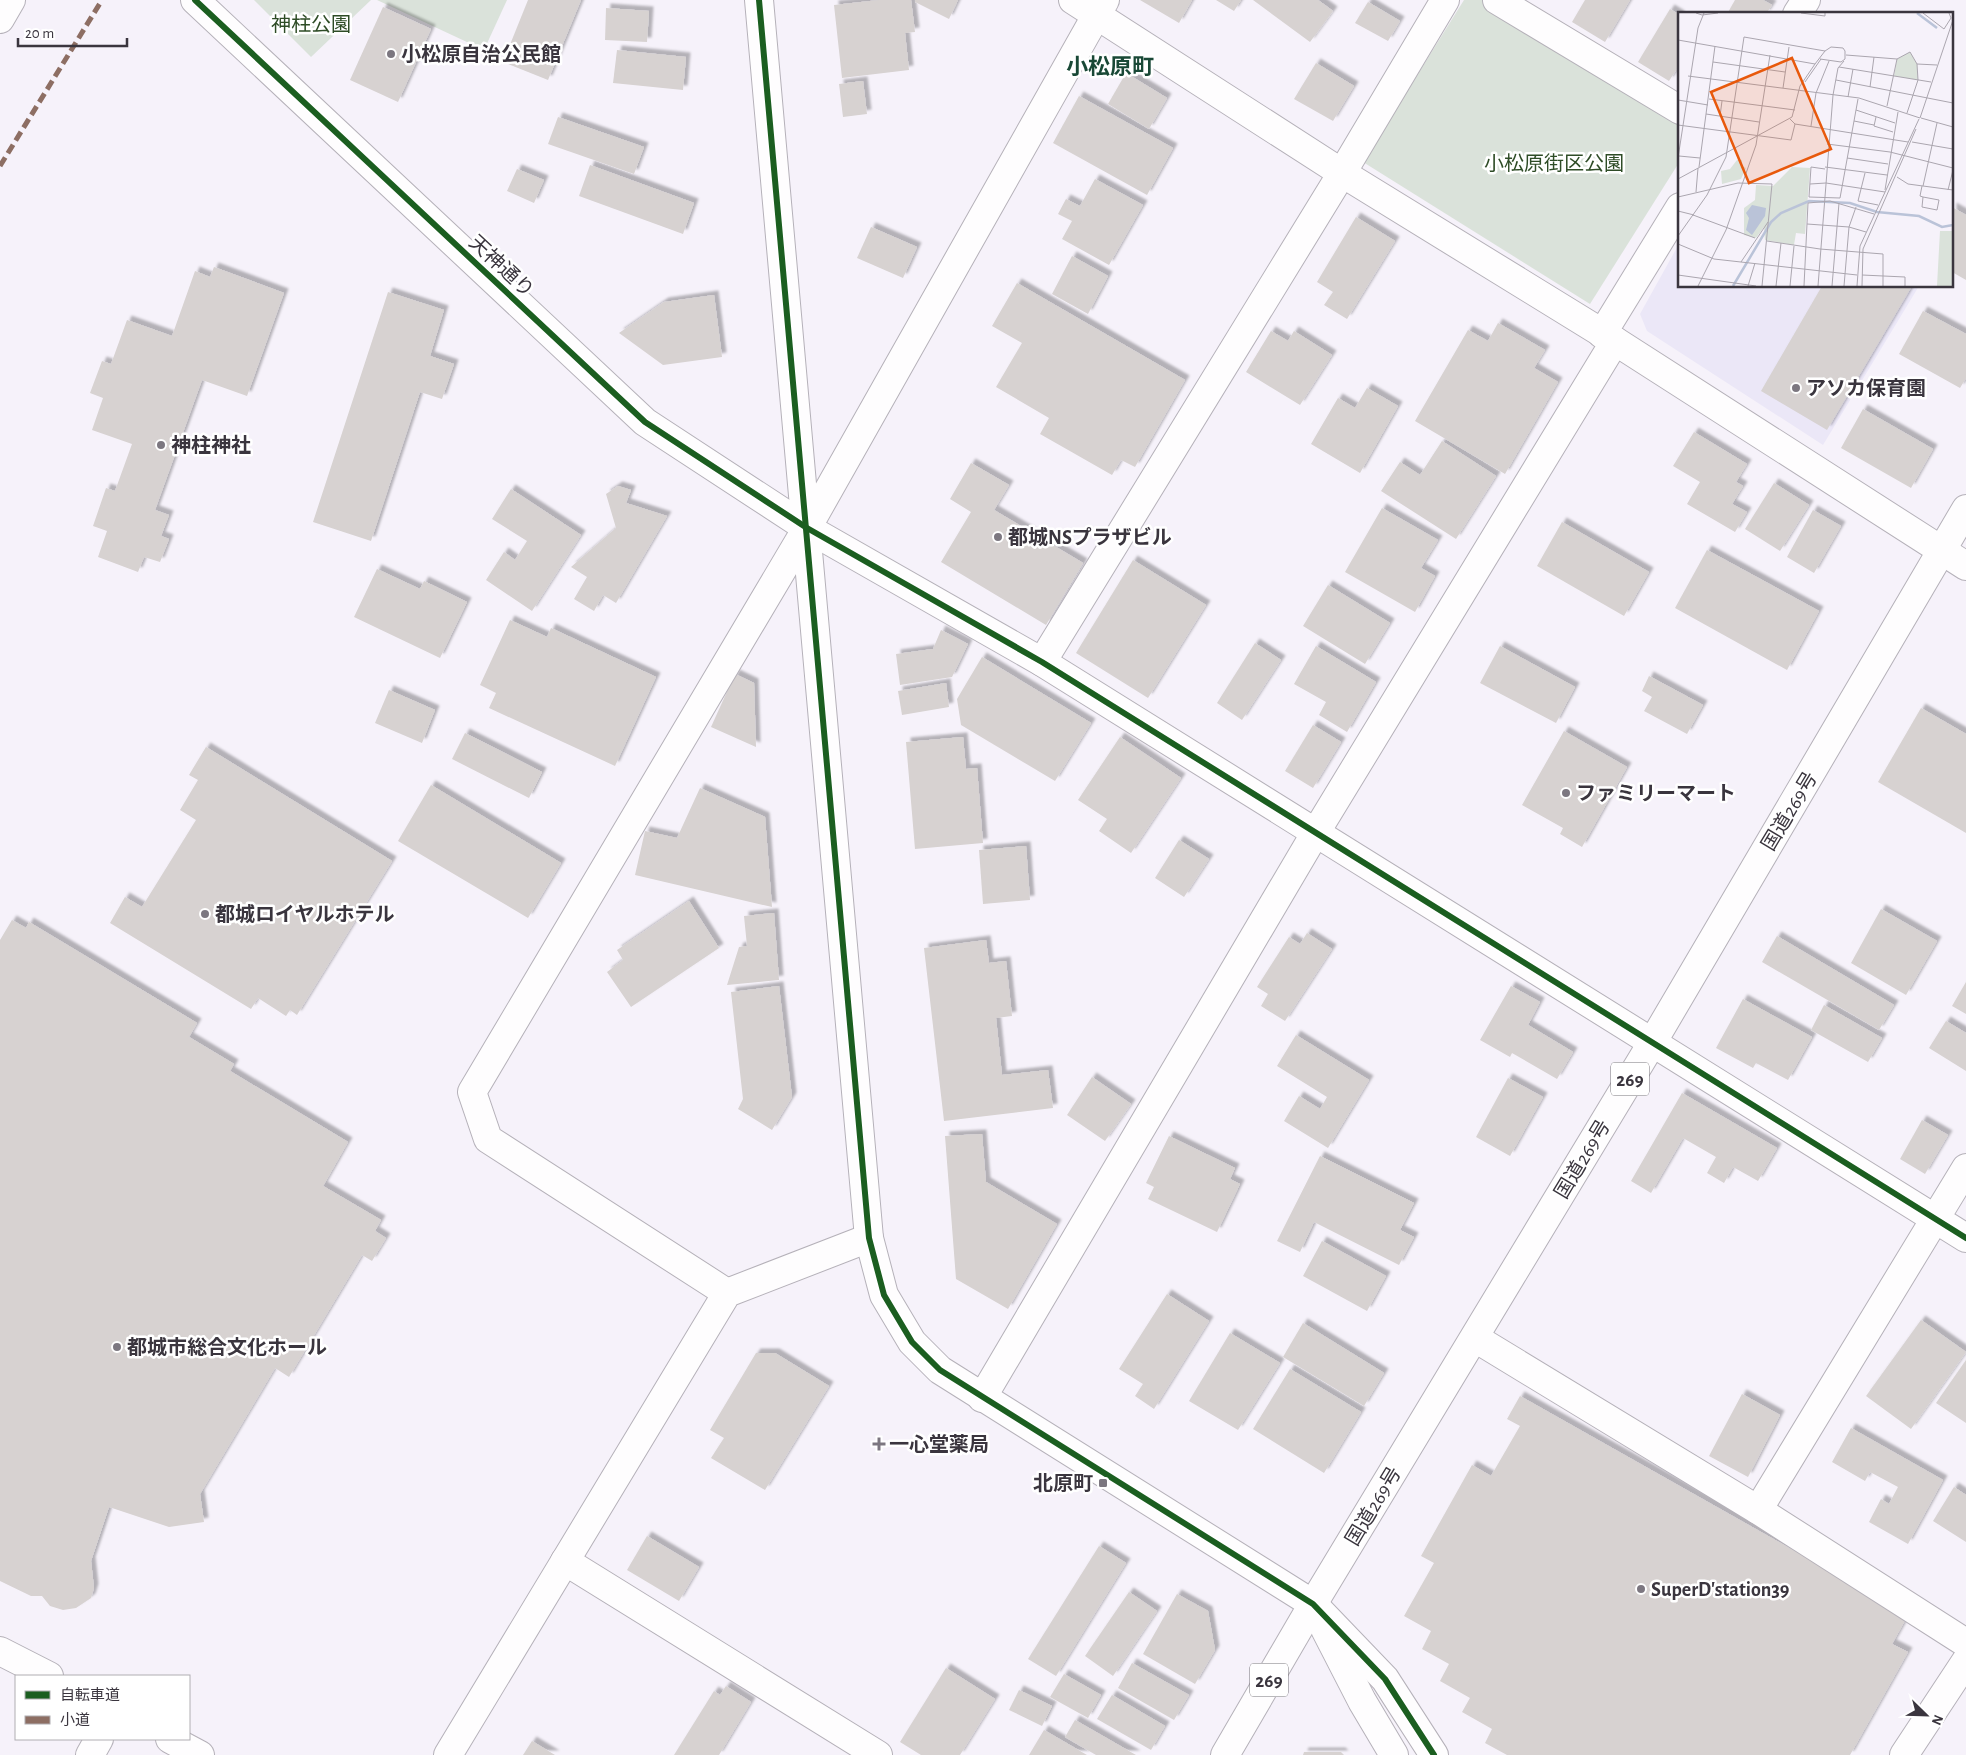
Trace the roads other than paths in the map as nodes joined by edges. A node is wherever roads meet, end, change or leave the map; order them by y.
1 (11, 0) edge
2 (195, 0) edge
3 (759, 0) edge
4 (1073, 0) edge
5 (1445, 0) edge
6 (1497, 0) edge
7 (1806, 0) edge
8 (1101, 7) edge
9 (1798, 12) edge
10 (0, 19) edge
11 (1678, 109) edge
12 (1342, 173) junction
13 (1678, 211) edge
14 (1609, 337) junction
15 (1966, 509) edge
16 (807, 528) junction
17 (1942, 551) junction
18 (1966, 566) edge
19 (1042, 662) junction
20 (1316, 832) junction
21 (1652, 1042) junction
22 (1966, 1168) edge
23 (1936, 1220) junction
24 (869, 1238) junction
25 (1966, 1238) edge
26 (727, 1294) junction
27 (1475, 1338) junction
28 (982, 1398) junction
29 (1758, 1510) junction
30 (565, 1561) junction
31 (1313, 1604) junction
32 (1966, 1643) edge
33 (0, 1651) edge
34 (1966, 1661) edge
35 (47, 1675) edge
36 (98, 1740) edge
37 (172, 1740) edge
38 (90, 1755) edge
39 (200, 1755) edge
40 (448, 1755) edge
41 (878, 1755) edge
42 (1225, 1755) edge
43 (1394, 1755) edge
44 (1434, 1755) edge
45 (1904, 1755) edge

1 - 10 main road
2 - 16 main road, 天神通り
3 - 16 main road
4 - 8 main road
5 - 12 main road
6 - 11 main road
7 - 9 main road
8 - 12 main road
8 - 16 main road
12 - 14 main road
12 - 19 main road
13 - 14 main road
14 - 17 main road
14 - 20 main road
15 - 17 main road, 国道269号 / 269
16 - 19 main road, 天神通り
16 - 24 main road
16 - 26 main road
17 - 18 main road
17 - 21 main road, 国道269号 / 269
19 - 20 main road, 天神通り
20 - 21 main road, 天神通り
20 - 28 main road
21 - 23 main road, 天神通り
21 - 27 main road, 国道269号 / 269
22 - 23 main road
23 - 25 main road, 天神通り
23 - 29 main road
24 - 26 main road
24 - 28 main road
26 - 30 main road
27 - 29 main road
27 - 31 main road, 国道269号 / 269
28 - 31 main road
29 - 32 main road
30 - 40 main road
30 - 41 main road
31 - 42 main road, 国道269号 / 269
31 - 43 main road
31 - 44 main road
33 - 35 main road
34 - 45 main road
36 - 38 main road
37 - 39 main road

